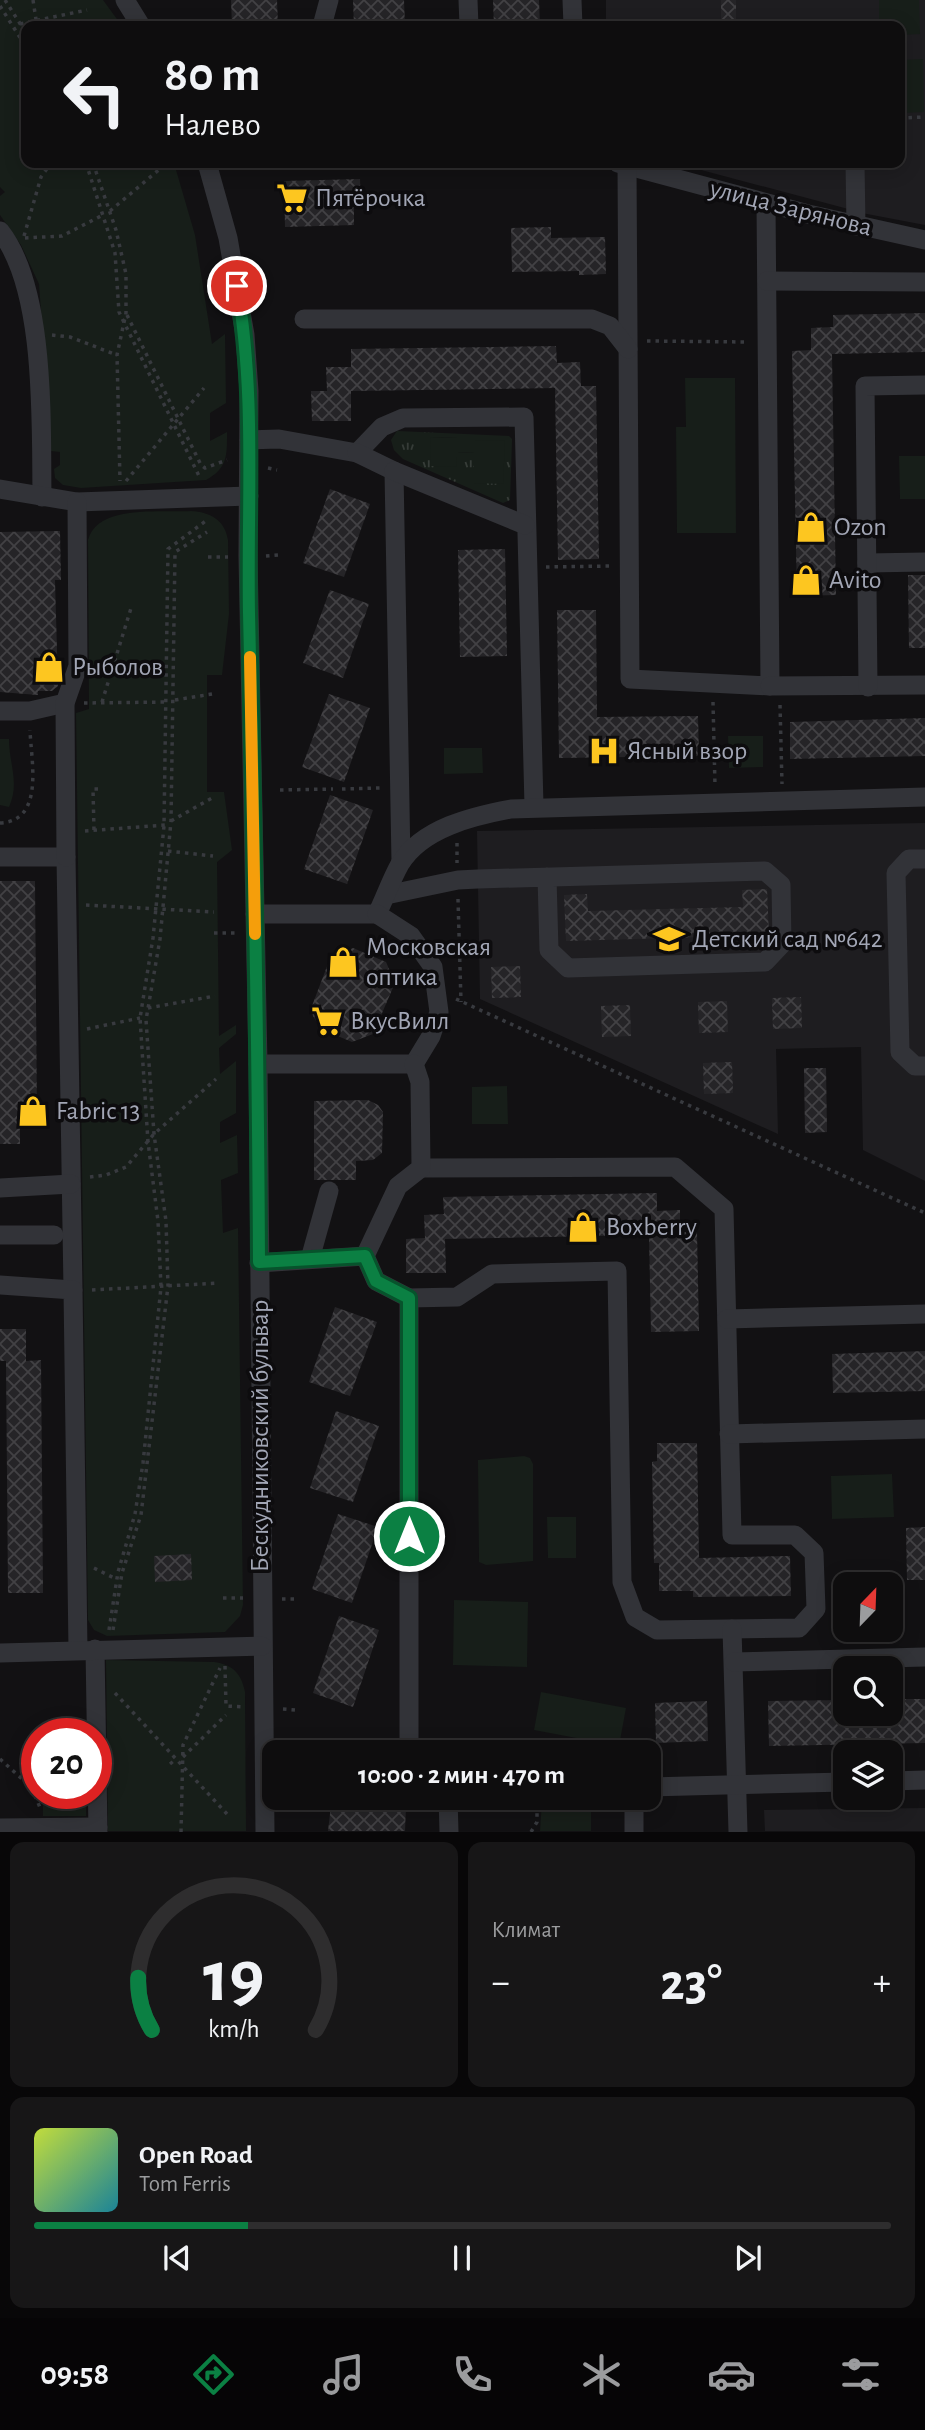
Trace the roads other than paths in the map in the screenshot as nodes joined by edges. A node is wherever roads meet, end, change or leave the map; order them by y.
1 (125, 0) edge
2 (329, 0) edge
3 (468, 0) edge
4 (572, 0) edge
5 (138, 21) edge
6 (323, 21) edge
7 (469, 21) edge
8 (573, 21) edge
9 (208, 168) edge
10 (622, 168) edge
11 (637, 168) edge
12 (855, 168) edge
13 (766, 203) junction
14 (856, 226) junction
15 (10, 235) edge
16 (925, 240) edge
17 (767, 281) junction
18 (925, 282) edge
19 (304, 319) dead end
20 (628, 344) junction
21 (925, 385) edge
22 (249, 440) junction
23 (357, 453) junction
24 (394, 471) junction
25 (0, 489) edge
26 (249, 496) junction
27 (42, 497) junction
28 (77, 502) junction
29 (525, 525) junction
30 (925, 562) edge
31 (867, 563) junction
32 (925, 685) edge
33 (775, 686) junction
34 (869, 687) junction
35 (65, 703) junction
36 (0, 711) edge
37 (925, 797) edge
38 (534, 806) junction
39 (66, 857) junction
40 (0, 858) edge
41 (925, 859) edge
42 (401, 862) junction
43 (547, 877) junction
44 (386, 895) junction
45 (255, 914) junction
46 (377, 914) junction
47 (258, 1064) junction
48 (414, 1064) junction
49 (925, 1066) edge
50 (421, 1168) junction
51 (71, 1182) junction
52 (0, 1188) edge
53 (330, 1191) dead end
54 (0, 1235) edge
55 (54, 1235) dead end
56 (365, 1256) junction
57 (310, 1259) junction
58 (259, 1262) junction
59 (0, 1285) edge
60 (73, 1290) junction
61 (409, 1298) junction
62 (925, 1314) edge
63 (727, 1319) junction
64 (925, 1429) edge
65 (729, 1434) junction
66 (732, 1629) junction
67 (262, 1646) junction
68 (86, 1649) junction
69 (0, 1653) edge
70 (925, 1657) edge
71 (733, 1662) junction
72 (268, 1740) edge
73 (409, 1740) edge
74 (903, 1780) edge
75 (925, 1780) edge
76 (833, 1782) edge
77 (736, 1784) junction
78 (661, 1787) edge
79 (265, 1810) edge
80 (449, 1810) edge
81 (634, 1810) edge
82 (0, 1829) edge
83 (98, 1829) edge
84 (264, 1832) edge
85 (449, 1832) edge
86 (634, 1832) edge
87 (738, 1832) edge

1 - 5 street
2 - 6 street
3 - 7 street
4 - 8 street
9 - 22 street, Бескудниковский бульвар
10 - 20 street
11 - 13 street, улица Зарянова
12 - 14 street
13 - 14 street, улица Зарянова
13 - 17 street
14 - 16 street, улица Зарянова
15 - 27 street
17 - 18 street
17 - 33 street
19 - 20 street
20 - 33 street
21 - 31 street
22 - 23 street
22 - 26 street, Бескудниковский бульвар
23 - 24 street
23 - 29 street
24 - 29 street
24 - 42 street
25 - 27 street
26 - 28 street
26 - 45 street, Бескудниковский бульвар
27 - 28 street
28 - 35 street
29 - 38 street
30 - 31 street
31 - 34 street
32 - 34 street
33 - 34 street
35 - 36 street
35 - 39 street
37 - 38 street
38 - 42 street
39 - 40 street
39 - 51 street
41 - 49 street
42 - 44 street
43 - 43 street
43 - 44 street
44 - 46 street
45 - 46 street
45 - 47 street, Бескудниковский бульвар
46 - 48 street
47 - 48 street
47 - 58 street, Бескудниковский бульвар
48 - 50 street
50 - 56 street
50 - 63 street
51 - 52 street
51 - 60 street
53 - 57 street
54 - 55 street
56 - 57 street
56 - 61 street
57 - 58 street
58 - 67 street, Бескудниковский бульвар
59 - 60 street
60 - 68 street
61 - 66 street
61 - 73 street
62 - 63 street
63 - 65 street
64 - 65 street
65 - 66 street
66 - 71 street
67 - 68 street
67 - 72 street, Бескудниковский бульвар
68 - 69 street
68 - 83 street
70 - 71 street
71 - 77 street
74 - 75 street
76 - 77 street
77 - 78 street
77 - 87 street
79 - 84 street, Бескудниковский бульвар
80 - 85 street
81 - 86 street
82 - 83 street

